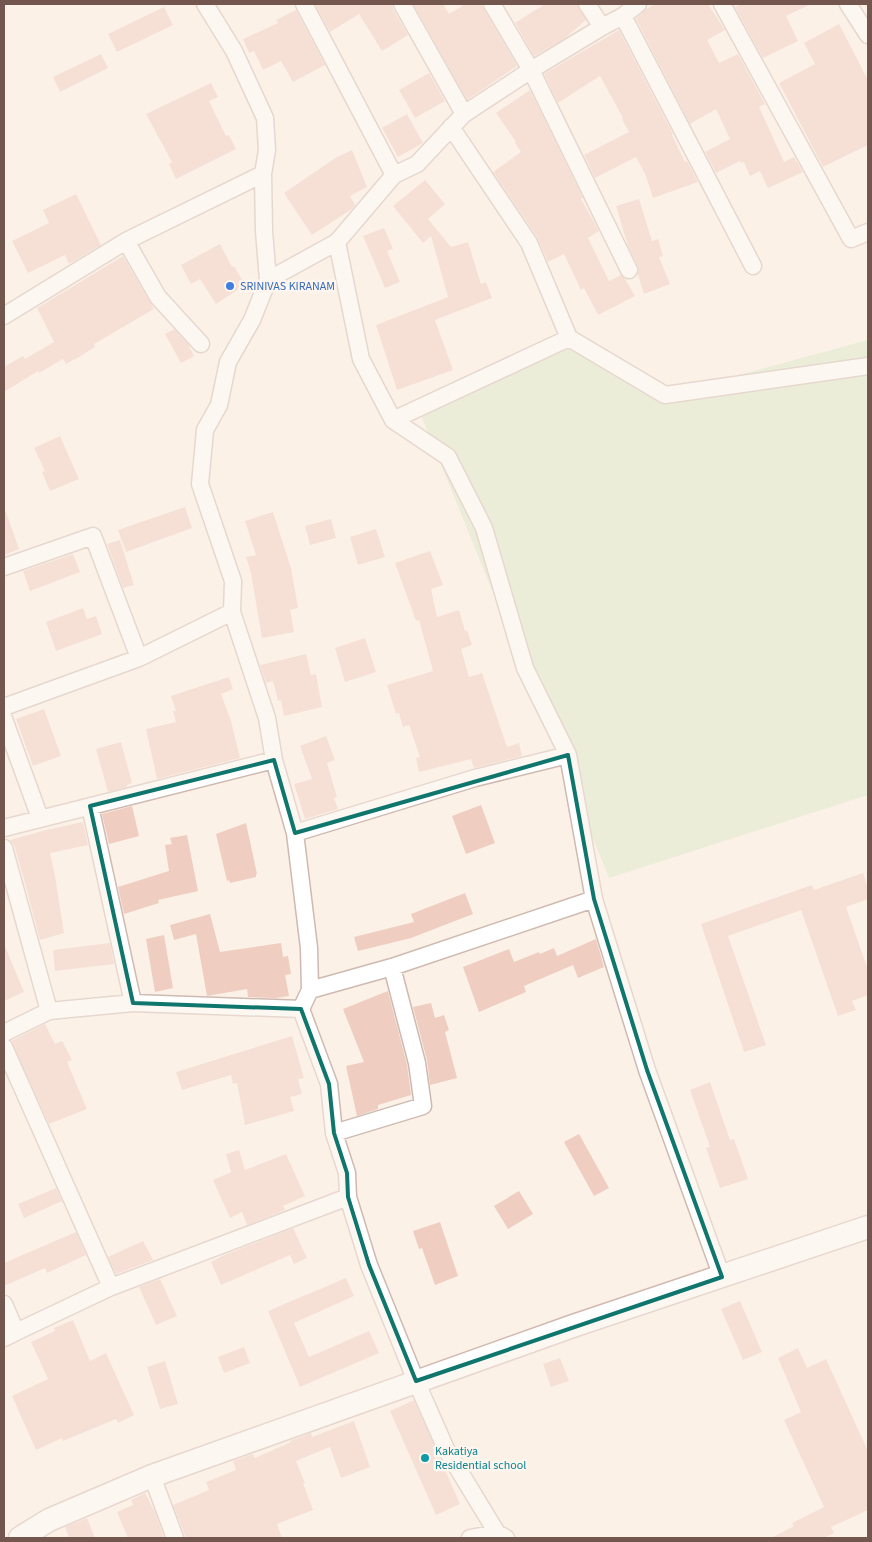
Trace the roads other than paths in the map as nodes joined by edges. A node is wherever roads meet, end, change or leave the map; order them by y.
1 (205, 4) edge
2 (304, 4) edge
3 (402, 4) edge
4 (492, 4) edge
5 (587, 4) edge
6 (638, 4) edge
7 (722, 4) edge
8 (848, 4) edge
9 (623, 16) junction
10 (866, 25) edge
11 (602, 27) junction
12 (531, 70) junction
13 (464, 114) junction
14 (451, 127) junction
15 (263, 174) junction
16 (394, 175) junction
17 (868, 232) edge
18 (126, 240) junction
19 (337, 242) junction
20 (753, 266) dead end
21 (629, 270) dead end
22 (268, 280) junction
23 (4, 316) edge
24 (569, 338) junction
25 (201, 344) dead end
26 (868, 366) edge
27 (393, 420) junction
28 (4, 567) edge
29 (232, 612) junction
30 (139, 658) junction
31 (4, 707) edge
32 (4, 719) edge
33 (568, 755) junction
34 (274, 760) junction
35 (90, 806) junction
36 (40, 818) junction
37 (4, 828) edge
38 (295, 833) junction
39 (4, 848) edge
40 (594, 899) junction
41 (392, 967) junction
42 (310, 990) junction
43 (133, 1002) junction
44 (301, 1009) junction
45 (49, 1010) junction
46 (4, 1033) edge
47 (4, 1047) edge
48 (334, 1133) junction
49 (348, 1197) junction
50 (868, 1227) edge
51 (722, 1277) junction
52 (111, 1287) junction
53 (4, 1304) edge
54 (10, 1335) edge
55 (416, 1381) junction
56 (152, 1476) junction
57 (501, 1535) edge
58 (20, 1538) edge
59 (175, 1538) edge
60 (470, 1538) edge

1 - 15 street
2 - 16 street
3 - 13 street
4 - 12 street
5 - 11 street
6 - 9 street
7 - 17 street
8 - 10 street
9 - 11 street
9 - 20 street
11 - 12 street
12 - 13 street
12 - 21 street
13 - 14 street
14 - 16 street
14 - 24 street
15 - 18 street
15 - 22 street
16 - 19 street
18 - 23 street
18 - 25 street
19 - 22 street
19 - 27 street
22 - 29 street
24 - 26 street
24 - 27 street
27 - 33 street
28 - 30 street
29 - 30 street
29 - 34 street
30 - 31 street
32 - 36 street
33 - 38 street
33 - 40 street
34 - 35 street
34 - 38 street
35 - 36 street
35 - 43 street
36 - 37 street
38 - 42 street
39 - 45 street
40 - 41 street
40 - 51 street
41 - 42 street
41 - 48 street
42 - 44 street
43 - 44 street
43 - 45 street
44 - 48 street
45 - 46 street
47 - 52 street
48 - 49 street
49 - 52 street
49 - 55 street
50 - 51 main road
51 - 55 main road
52 - 54 street
53 - 54 street
55 - 56 main road
55 - 57 street
56 - 58 main road
56 - 59 street
57 - 60 street

